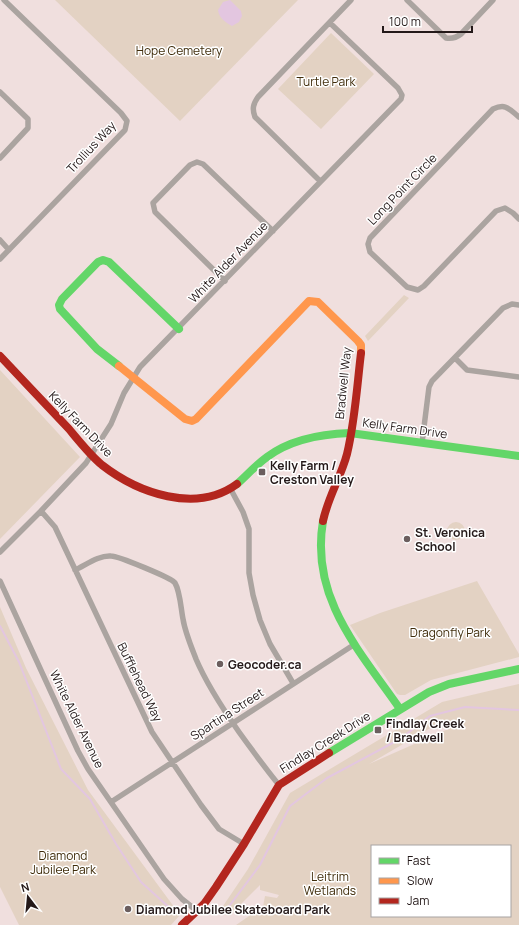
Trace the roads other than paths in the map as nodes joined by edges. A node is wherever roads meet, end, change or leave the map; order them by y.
1 (4, 0) edge
2 (351, 0) edge
3 (407, 0) edge
4 (494, 0) edge
5 (330, 23) junction
6 (0, 92) edge
7 (519, 117) edge
8 (0, 158) edge
9 (320, 181) junction
10 (519, 219) edge
11 (273, 231) junction
12 (0, 240) edge
13 (9, 250) junction
14 (0, 259) edge
15 (225, 281) junction
16 (519, 305) edge
17 (178, 329) junction
18 (0, 356) edge
19 (455, 358) junction
20 (519, 377) edge
21 (133, 378) junction
22 (350, 433) junction
23 (422, 443) junction
24 (92, 454) junction
25 (519, 456) edge
26 (230, 488) junction
27 (41, 511) junction
28 (0, 552) edge
29 (75, 570) junction
30 (0, 581) edge
31 (355, 644) junction
32 (519, 669) edge
33 (294, 683) junction
34 (400, 709) junction
35 (232, 722) junction
36 (172, 763) junction
37 (279, 785) junction
38 (111, 802) junction
39 (244, 844) junction
40 (197, 911) junction
41 (182, 925) edge

1 - 13 street, Trollius Way
2 - 5 street
3 - 4 street
5 - 9 street
5 - 9 street, White Alder Avenue
6 - 8 street
7 - 10 street, Long Point Circle
9 - 11 street, White Alder Avenue
11 - 15 street, White Alder Avenue
11 - 15 street
12 - 13 street
13 - 14 street, Trollius Way
15 - 17 street, White Alder Avenue
16 - 19 street
17 - 21 street, White Alder Avenue
17 - 21 street
18 - 24 street, Kelly Farm Drive
19 - 20 street
19 - 23 street
21 - 22 street, Bradwell Way
21 - 24 street, White Alder Avenue
22 - 23 street, Kelly Farm Drive
22 - 26 street, Kelly Farm Drive
22 - 31 street, Bradwell Way
23 - 25 street, Kelly Farm Drive
24 - 26 street, Kelly Farm Drive
24 - 27 street, White Alder Avenue
26 - 33 street
27 - 28 street, White Alder Avenue
27 - 29 street, Bufflehead Way
29 - 35 street
29 - 36 street, Bufflehead Way
30 - 38 street, White Alder Avenue
31 - 33 street, Spartina Street
31 - 34 street, Bradwell Way
32 - 34 street, Findlay Creek Drive
33 - 35 street, Spartina Street
34 - 37 street, Findlay Creek Drive
35 - 36 street, Spartina Street
35 - 37 street
36 - 38 street, Spartina Street
36 - 39 street, Bufflehead Way
37 - 39 street, Findlay Creek Drive
38 - 40 street, White Alder Avenue
39 - 40 street, Findlay Creek Drive
40 - 41 street, Findlay Creek Drive

